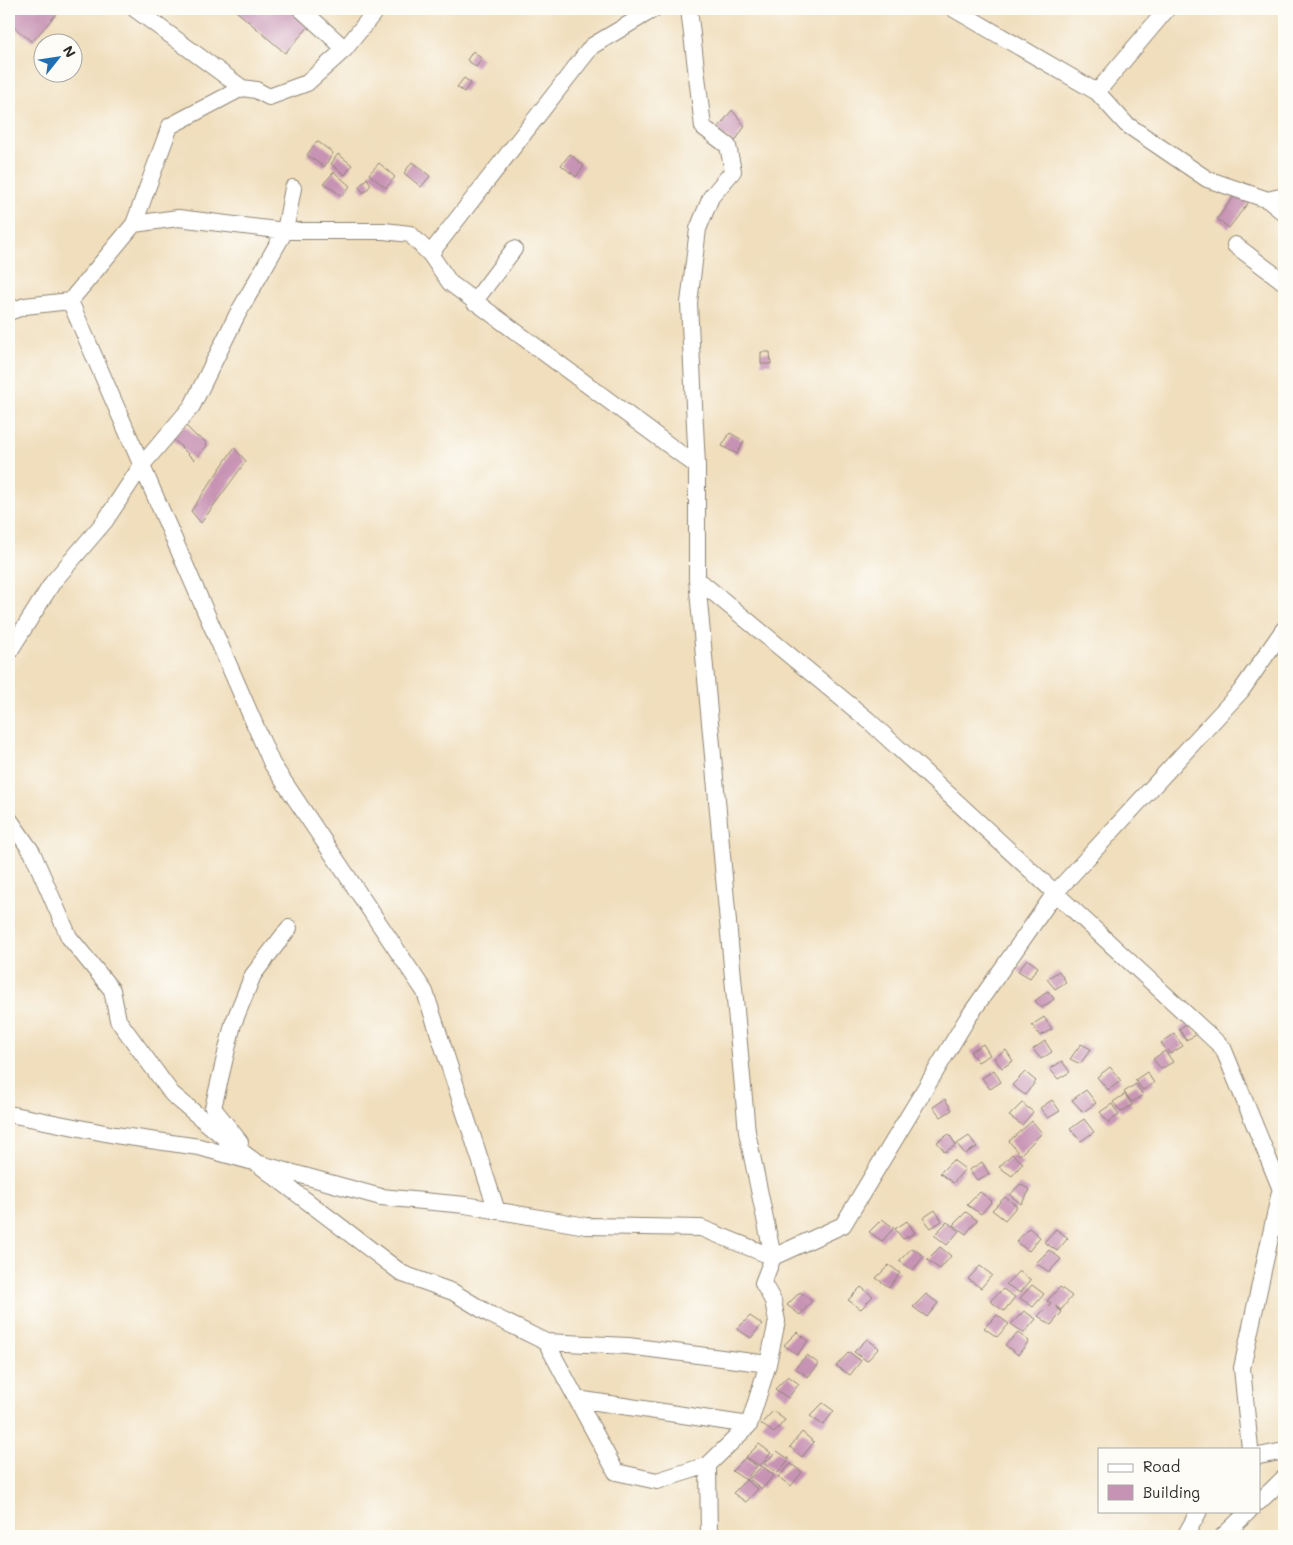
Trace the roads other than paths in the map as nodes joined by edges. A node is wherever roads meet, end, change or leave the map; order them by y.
1 (135, 9) edge
2 (301, 9) edge
3 (377, 9) edge
4 (654, 9) edge
5 (689, 9) edge
6 (954, 9) edge
7 (1167, 9) edge
8 (345, 48) junction
9 (242, 88) junction
10 (1097, 92) junction
11 (293, 188) dead end
12 (1284, 196) edge
13 (1268, 200) junction
14 (1284, 214) edge
15 (134, 224) junction
16 (285, 231) junction
17 (1235, 245) dead end
18 (514, 249) dead end
19 (430, 254) junction
20 (1284, 282) edge
21 (70, 301) junction
22 (474, 302) junction
23 (9, 312) edge
24 (142, 465) junction
25 (697, 466) junction
26 (697, 579) junction
27 (1284, 629) edge
28 (9, 652) edge
29 (9, 819) edge
30 (1055, 893) junction
31 (289, 928) dead end
32 (9, 1114) edge
33 (257, 1163) junction
34 (1282, 1180) edge
35 (497, 1211) junction
36 (773, 1257) junction
37 (546, 1342) junction
38 (768, 1364) junction
39 (577, 1399) junction
40 (750, 1425) junction
41 (1250, 1448) edge
42 (1284, 1451) edge
43 (1260, 1456) edge
44 (708, 1465) junction
45 (1284, 1478) edge
46 (1260, 1501) edge
47 (1199, 1512) edge
48 (1248, 1512) edge
49 (709, 1536) edge
50 (1185, 1536) edge
51 (1223, 1536) edge

1 - 9 street
2 - 8 street
3 - 8 street
4 - 19 street
5 - 25 street
6 - 10 street
7 - 10 street
8 - 9 street
9 - 15 street
10 - 13 street
11 - 16 street
12 - 13 street
13 - 14 street
15 - 16 street
15 - 21 street
16 - 19 street
16 - 24 street
17 - 20 street
18 - 22 street
19 - 22 street
21 - 23 street
21 - 24 street
22 - 25 street
24 - 28 street
24 - 35 street
25 - 26 street
26 - 30 street
26 - 36 street
27 - 30 street
29 - 33 street
30 - 34 street
30 - 36 street
31 - 33 street
32 - 33 street
33 - 35 street
33 - 37 street
34 - 41 street
35 - 36 street
36 - 38 street
37 - 38 street
37 - 39 street
38 - 40 street
39 - 40 street
39 - 44 street
40 - 44 street
42 - 43 street
44 - 49 street
45 - 46 street
47 - 50 street
48 - 51 street

